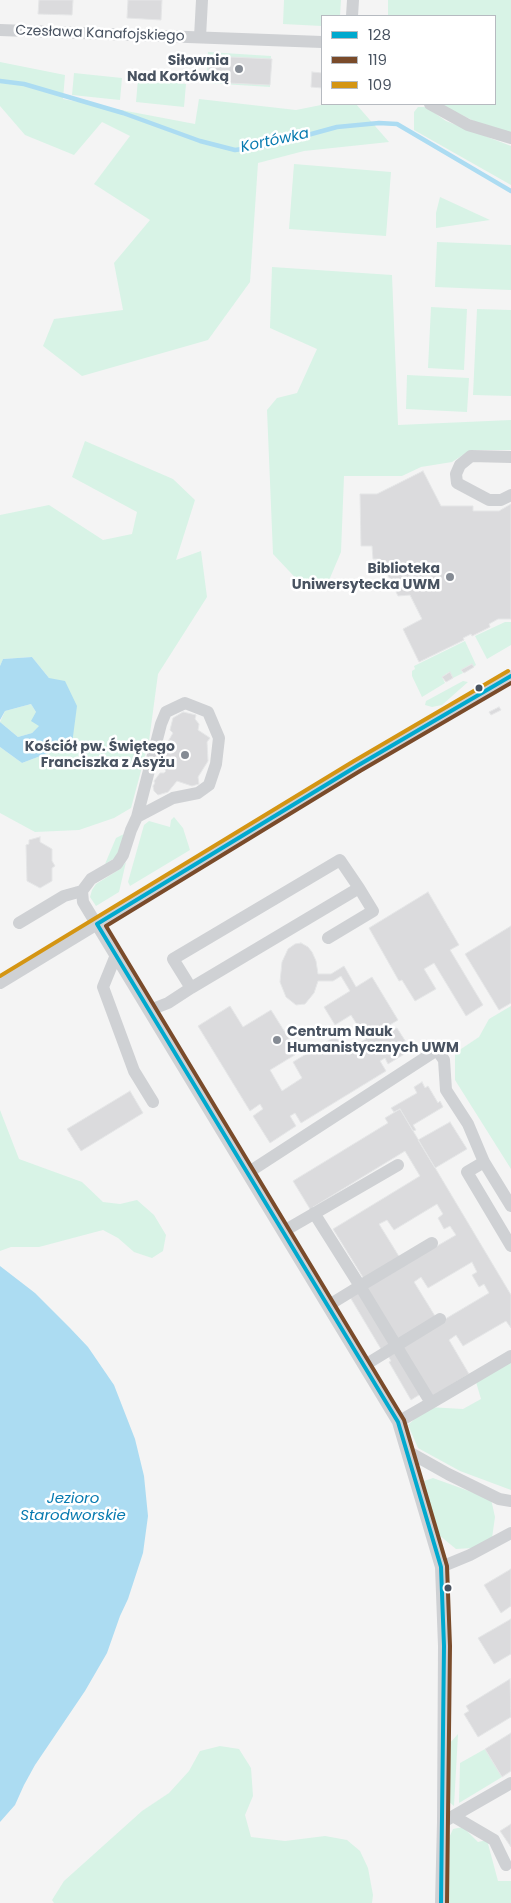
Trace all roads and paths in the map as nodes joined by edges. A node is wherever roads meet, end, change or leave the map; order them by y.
1 (202, 0) edge
2 (353, 0) edge
3 (352, 15) edge
4 (0, 30) edge
5 (200, 38) junction
6 (321, 42) edge
7 (432, 105) edge
8 (511, 138) edge
9 (511, 457) edge
10 (511, 495) edge
11 (511, 676) edge
12 (137, 817) junction
13 (359, 888) junction
14 (82, 891) junction
15 (19, 923) dead end
16 (97, 924) junction
17 (328, 938) dead end
18 (116, 955) junction
19 (0, 983) edge
20 (191, 988) junction
21 (150, 1010) junction
22 (153, 1102) dead end
23 (484, 1162) junction
24 (398, 1165) dead end
25 (249, 1172) junction
26 (511, 1206) edge
27 (314, 1213) junction
28 (284, 1231) junction
29 (432, 1243) dead end
30 (511, 1246) edge
31 (360, 1286) junction
32 (329, 1305) junction
33 (440, 1319) dead end
34 (396, 1346) junction
35 (511, 1356) edge
36 (365, 1365) junction
37 (431, 1403) junction
38 (398, 1422) junction
39 (407, 1450) junction
40 (511, 1501) edge
41 (511, 1533) edge
42 (441, 1567) junction
43 (511, 1783) edge
44 (448, 1819) junction
45 (506, 1865) dead end
46 (441, 1903) edge

1 - 5 street, Czesława Kanafojskiego
2 - 3 street
4 - 5 street, Czesława Kanafojskiego
5 - 6 street, Czesława Kanafojskiego
7 - 8 street
9 - 10 street
11 - 16 street
12 - 12 street
12 - 14 street
13 - 17 street
13 - 20 street
13 - 20 street
14 - 15 street
14 - 16 street
16 - 18 street
16 - 19 street
18 - 21 street
18 - 22 street
20 - 21 street
21 - 25 street
23 - 25 street
23 - 26 street
23 - 30 street
24 - 27 street
25 - 28 street
27 - 28 street
27 - 31 street
28 - 32 street
29 - 31 street
31 - 32 street
31 - 34 street
32 - 36 street
33 - 34 street
34 - 36 street
34 - 37 street
35 - 37 street
36 - 38 street
37 - 38 street
38 - 39 street
39 - 40 street
39 - 42 street
41 - 42 street
42 - 44 street
43 - 44 street
44 - 45 street
44 - 46 street

